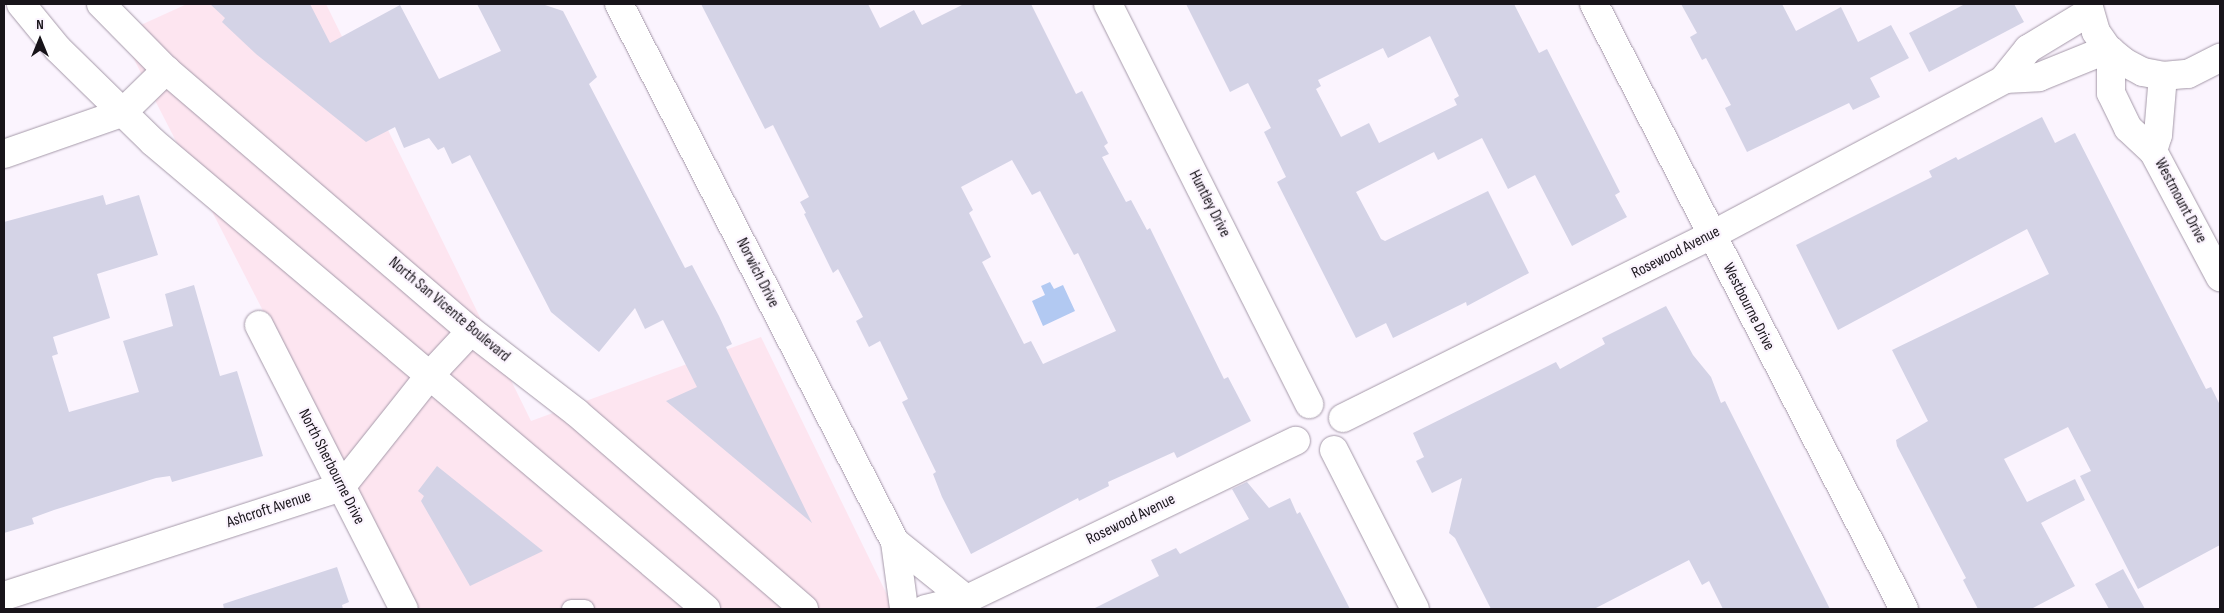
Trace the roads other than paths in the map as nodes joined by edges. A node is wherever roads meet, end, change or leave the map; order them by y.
1 (21, 4) edge
2 (101, 4) edge
3 (620, 4) edge
4 (1108, 4) edge
5 (1594, 4) edge
6 (2089, 8) edge
7 (2110, 50) junction
8 (2220, 58) edge
9 (166, 70) junction
10 (2163, 76) junction
11 (2005, 79) junction
12 (122, 113) junction
13 (2154, 150) junction
14 (4, 154) edge
15 (1710, 236) junction
16 (2220, 277) edge
17 (259, 325) dead end
18 (471, 330) junction
19 (430, 375) junction
20 (1309, 404) junction
21 (1343, 418) junction
22 (1296, 441) junction
23 (1334, 450) junction
24 (341, 487) junction
25 (894, 542) junction
26 (4, 596) edge
27 (962, 604) edge
28 (404, 609) edge
29 (571, 609) edge
30 (585, 609) edge
31 (706, 609) edge
32 (804, 609) edge
33 (904, 609) edge
34 (925, 609) edge
35 (1415, 609) edge
36 (1904, 609) edge

1 - 12 street
2 - 9 street, North San Vicente Boulevard
3 - 25 street, Norwich Drive
4 - 20 street, Huntley Drive
5 - 15 street, Westbourne Drive
6 - 7 street
6 - 11 street, Rosewood Avenue
7 - 10 street
7 - 11 street, Rosewood Avenue
7 - 13 street, Westmount Drive
8 - 10 street
9 - 12 street
9 - 18 street, North San Vicente Boulevard
10 - 13 street, Westmount Drive
11 - 15 street, Rosewood Avenue
12 - 14 street
12 - 19 street
13 - 16 street, Westmount Drive
15 - 21 street, Rosewood Avenue
15 - 36 street, Westbourne Drive
17 - 24 street, North Sherbourne Drive
18 - 19 street
18 - 32 street, North San Vicente Boulevard
19 - 24 street
19 - 31 street
20 - 21 street
20 - 22 street
21 - 23 street
22 - 23 street
22 - 27 street, Rosewood Avenue
23 - 35 street
24 - 26 street, Ashcroft Avenue
24 - 28 street, North Sherbourne Drive
25 - 27 street, Norwich Drive
25 - 33 street, Norwich Drive
27 - 34 street, Rosewood Avenue
29 - 30 lane

